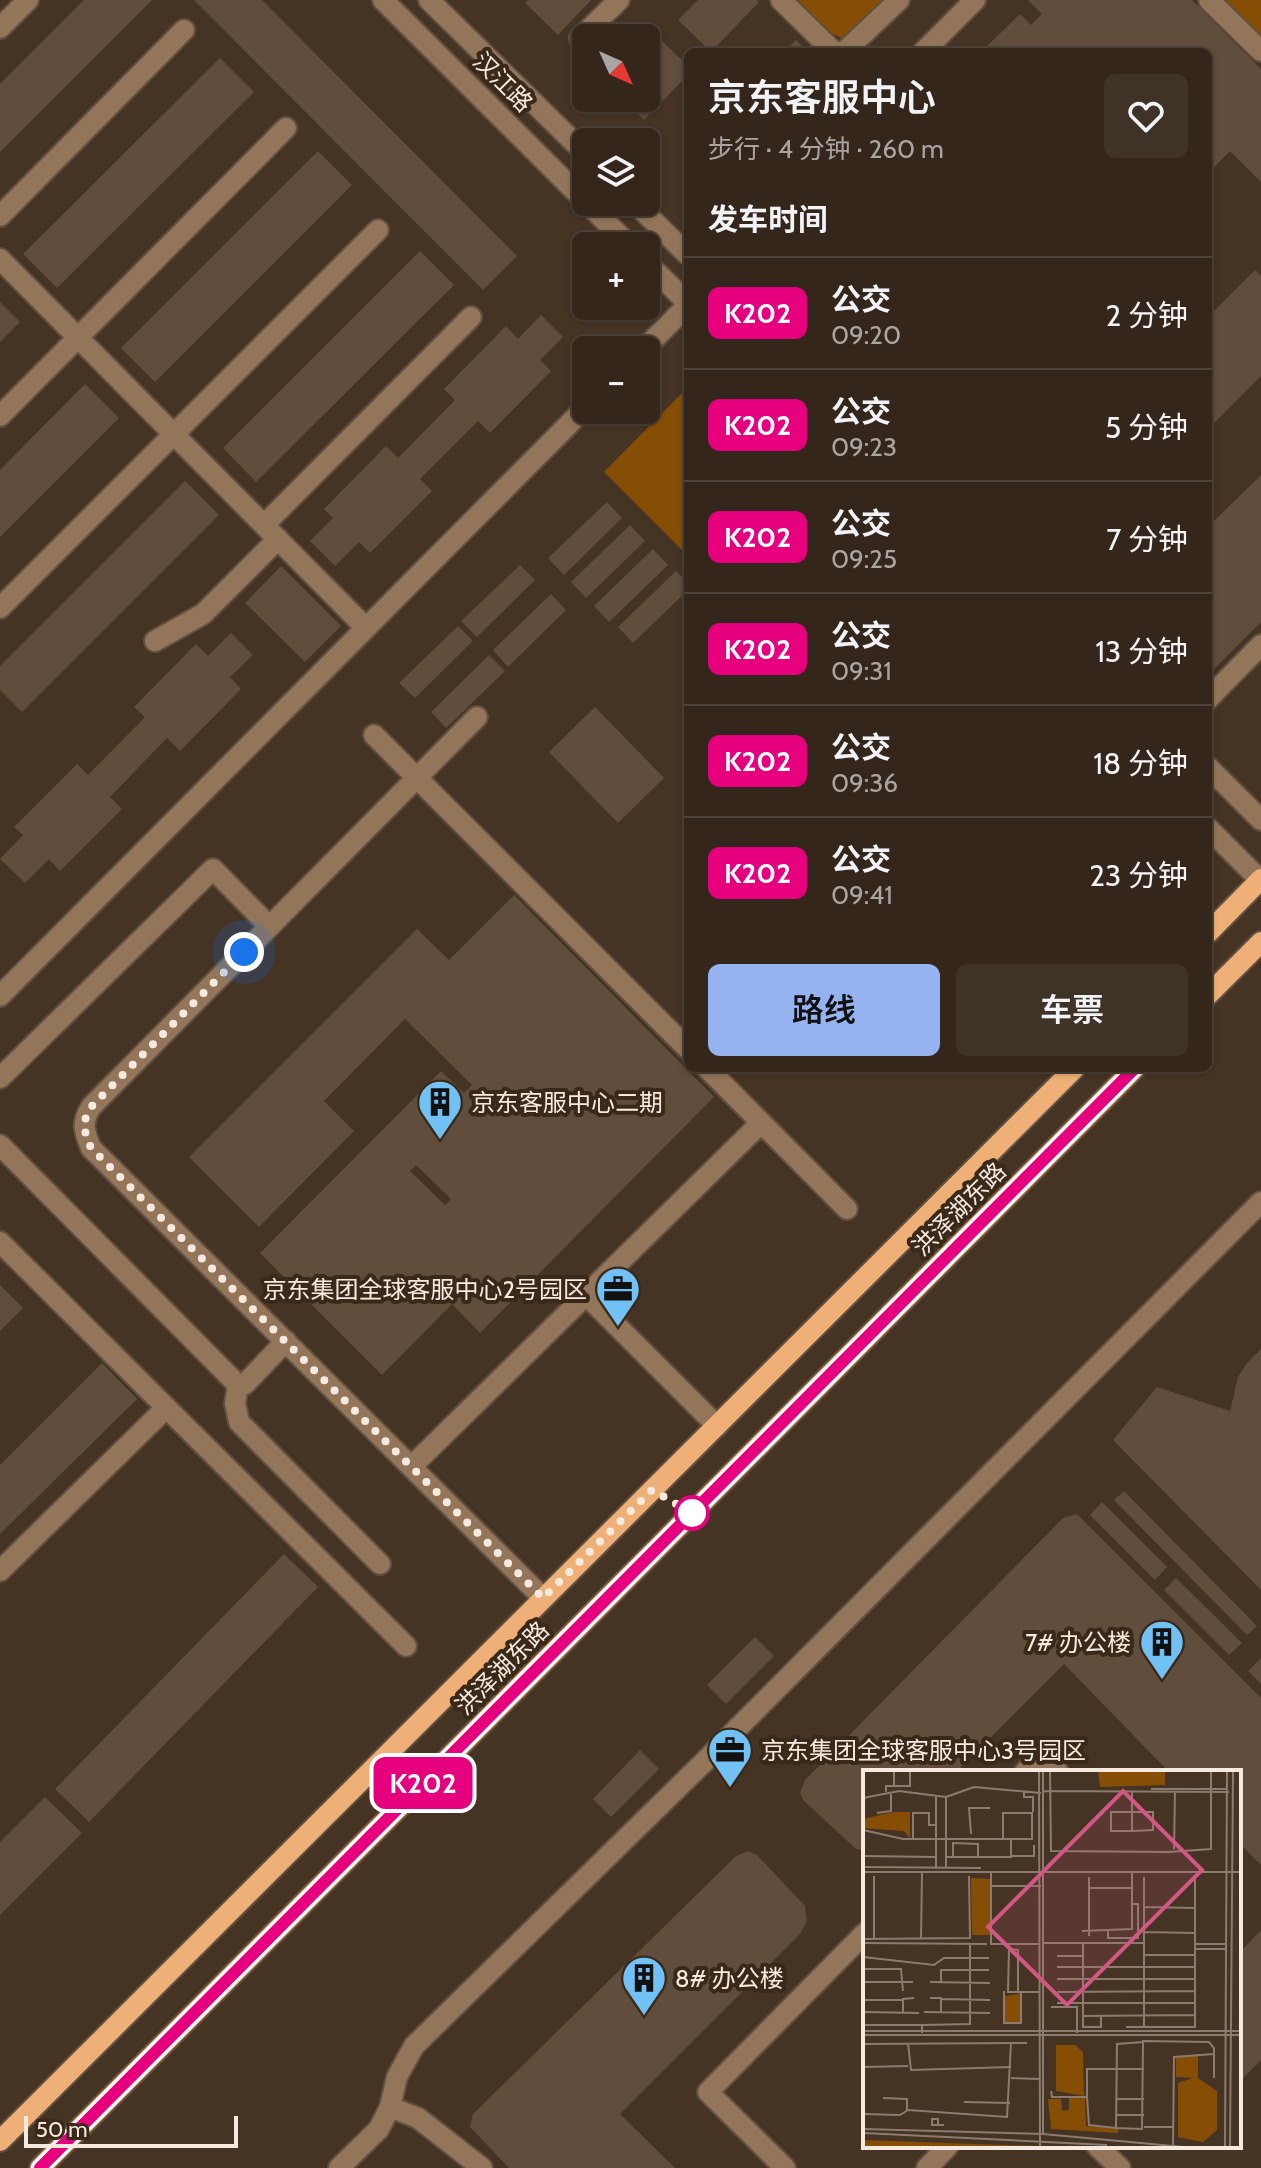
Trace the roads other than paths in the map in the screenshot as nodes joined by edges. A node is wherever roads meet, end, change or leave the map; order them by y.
1 (28, 0) edge
2 (383, 0) edge
3 (429, 0) edge
4 (619, 0) edge
5 (781, 0) edge
6 (899, 0) edge
7 (975, 0) edge
8 (1209, 0) edge
9 (594, 24) edge
10 (0, 28) edge
11 (184, 30) dead end
12 (830, 48) edge
13 (845, 48) edge
14 (927, 48) edge
15 (1261, 51) edge
16 (286, 128) dead end
17 (572, 140) edge
18 (572, 188) edge
19 (0, 216) edge
20 (600, 216) edge
21 (648, 216) edge
22 (378, 230) dead end
23 (616, 232) edge
24 (684, 251) edge
25 (0, 259) edge
26 (660, 275) edge
27 (684, 296) edge
28 (684, 300) edge
29 (471, 317) dead end
30 (655, 336) edge
31 (77, 337) junction
32 (0, 416) edge
33 (572, 421) edge
34 (174, 434) junction
35 (271, 532) junction
36 (0, 608) edge
37 (366, 628) junction
38 (155, 641) dead end
39 (1261, 645) edge
40 (1212, 695) edge
41 (477, 717) dead end
42 (374, 735) dead end
43 (1212, 771) edge
44 (418, 777) junction
45 (1261, 820) edge
46 (1212, 832) edge
47 (1261, 880) edge
48 (269, 926) junction
49 (1212, 929) edge
50 (1261, 942) edge
51 (1212, 991) edge
52 (0, 996) edge
53 (684, 1045) edge
54 (711, 1072) edge
55 (1071, 1072) edge
56 (1131, 1072) edge
57 (0, 1078) edge
58 (761, 1123) junction
59 (0, 1145) edge
60 (1261, 1202) edge
61 (847, 1209) dead end
62 (0, 1242) edge
63 (586, 1295) junction
64 (286, 1341) junction
65 (238, 1385) junction
66 (166, 1408) junction
67 (717, 1426) junction
68 (412, 1466) junction
69 (380, 1564) dead end
70 (0, 1571) edge
71 (543, 1598) junction
72 (406, 1646) dead end
73 (1027, 1770) edge
74 (1056, 1770) edge
75 (863, 1935) edge
76 (390, 2107) junction
77 (0, 2141) edge
78 (946, 2148) edge
79 (1099, 2148) edge
80 (40, 2168) edge
81 (339, 2168) edge
82 (482, 2168) edge
83 (785, 2168) edge
84 (927, 2168) edge
85 (1120, 2168) edge

1 - 10 street
2 - 18 street, 汉江路
3 - 17 street, 汉江路
4 - 9 street
5 - 12 street
6 - 13 street
7 - 14 street
8 - 15 street
11 - 19 street
16 - 31 street
20 - 23 street, 汉江路
21 - 24 street
22 - 34 street
25 - 31 street
26 - 27 street
28 - 30 street
29 - 35 street
31 - 32 street
31 - 34 street
33 - 37 street
34 - 35 street
34 - 36 street
35 - 37 street
35 - 38 street
37 - 52 street
39 - 40 street
41 - 44 street
42 - 44 street
43 - 45 street
44 - 48 street
44 - 53 street
46 - 47 street
47 - 49 main road
48 - 57 street
48 - 64 street
50 - 51 main road
54 - 58 street
55 - 67 main road, 洪泽湖东路
56 - 80 main road, 洪泽湖东路
58 - 61 street
58 - 63 street
59 - 65 street
60 - 76 street
62 - 66 street
63 - 67 street
63 - 68 street
64 - 65 street
64 - 68 street
65 - 69 street
66 - 70 street
66 - 72 street
67 - 71 main road, 洪泽湖东路
68 - 71 street
71 - 77 main road, 洪泽湖东路
73 - 74 street
75 - 83 street
76 - 81 street
76 - 82 street
78 - 84 street
79 - 85 street

